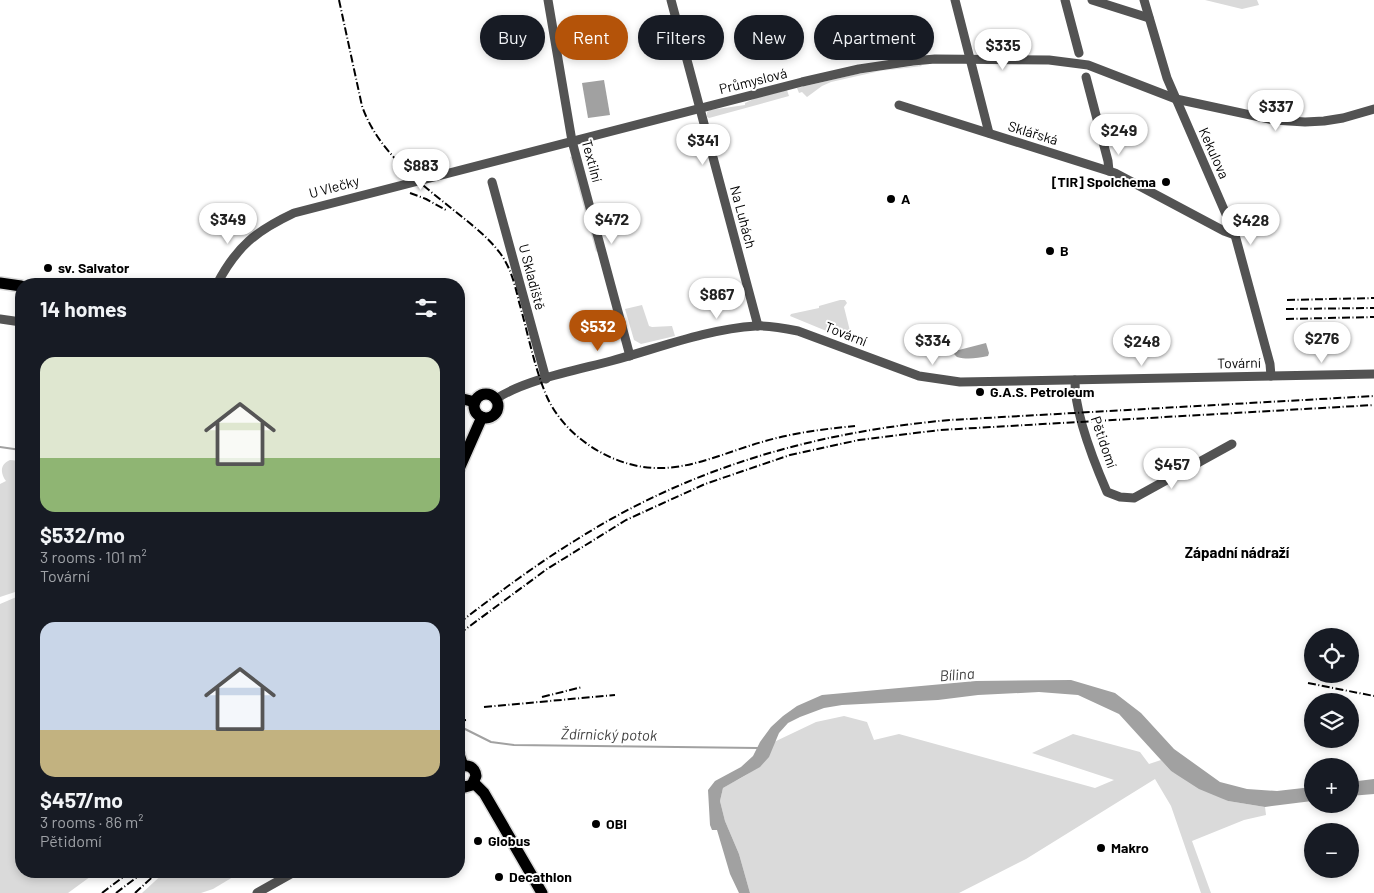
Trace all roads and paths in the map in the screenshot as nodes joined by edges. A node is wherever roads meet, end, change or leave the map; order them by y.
1 (548, 0) edge
2 (671, 0) edge
3 (955, 0) edge
4 (1065, 0) edge
5 (1092, 0) edge
6 (1144, 0) edge
7 (1149, 18) junction
8 (1078, 53) dead end
9 (970, 60) junction
10 (1086, 77) dead end
11 (1176, 99) junction
12 (899, 105) dead end
13 (700, 108) junction
14 (1374, 109) edge
15 (989, 134) junction
16 (572, 141) junction
17 (1109, 171) junction
18 (492, 182) dead end
19 (1235, 235) junction
20 (220, 278) edge
21 (0, 283) edge
22 (15, 285) edge
23 (0, 319) edge
24 (15, 321) edge
25 (758, 326) junction
26 (630, 356) junction
27 (1374, 374) edge
28 (1271, 376) junction
29 (546, 379) junction
30 (1075, 380) junction
31 (496, 399) junction
32 (465, 400) edge
33 (475, 402) junction
34 (482, 417) junction
35 (1232, 444) dead end
36 (465, 455) edge
37 (465, 766) edge
38 (474, 783) junction
39 (465, 787) edge
40 (284, 878) edge
41 (257, 893) edge
42 (542, 893) edge

1 - 16 street, Textilní
2 - 13 street, Na Luhách
3 - 9 street
4 - 8 street
5 - 7 street
6 - 7 street, Kekulova
7 - 11 street, Kekulova
9 - 11 street, Průmyslová
9 - 13 street, Průmyslová
9 - 15 street
10 - 17 street
11 - 14 street, Průmyslová
11 - 19 street, Kekulova
12 - 15 street, Sklářská
13 - 16 street, Průmyslová
13 - 25 street, Na Luhách
15 - 17 street, Sklářská
16 - 20 street, U Vlečky
16 - 26 street, Textilní
17 - 19 street, Sklářská
18 - 29 street, U Skladiště
19 - 28 street, Kekulova
21 - 22 main road
23 - 24 street
25 - 26 street, Tovární
25 - 30 street, Tovární
26 - 29 street, Tovární
27 - 28 street, Tovární
28 - 30 street, Tovární
29 - 31 street, Tovární
30 - 35 street, Pětidomí
31 - 33 main road
31 - 34 main road
32 - 33 main road
33 - 34 main road
34 - 36 main road
37 - 38 main road
38 - 39 main road
38 - 42 main road
40 - 41 street

